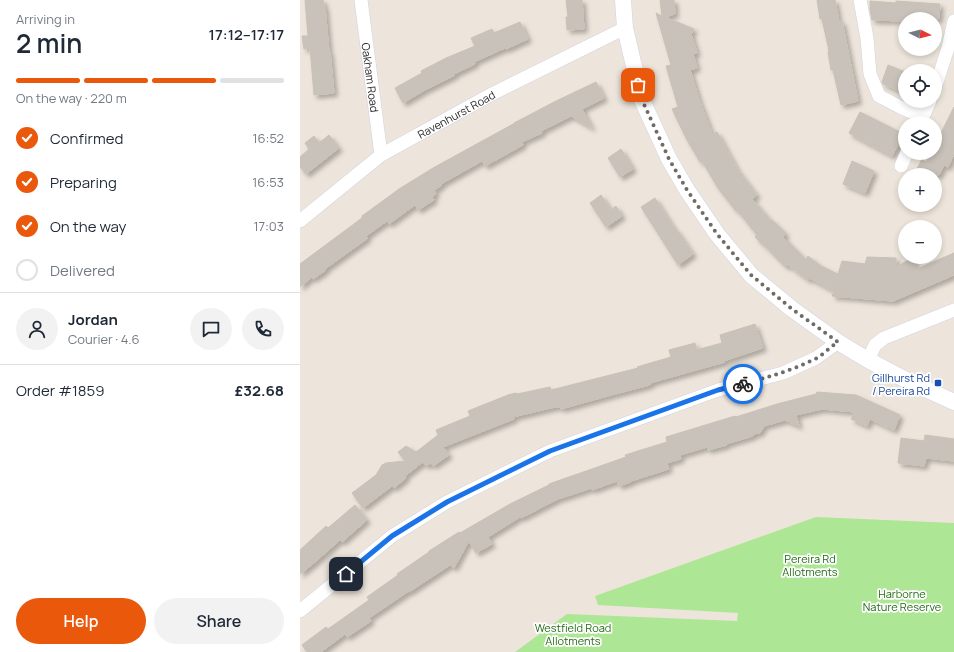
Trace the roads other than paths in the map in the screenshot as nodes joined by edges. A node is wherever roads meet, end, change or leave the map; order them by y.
1 (361, 0) edge
2 (623, 0) edge
3 (860, 0) edge
4 (954, 22) edge
5 (625, 28) junction
6 (942, 66) edge
7 (915, 116) edge
8 (381, 154) junction
9 (904, 160) edge
10 (901, 166) dead end
11 (300, 221) edge
12 (954, 310) edge
13 (838, 342) junction
14 (868, 360) junction
15 (954, 402) edge
16 (300, 612) edge

1 - 8 street, Oakham Road
2 - 5 street
3 - 7 street
4 - 6 street
5 - 8 street, Ravenhurst Road
5 - 13 street
8 - 11 street, Ravenhurst Road
9 - 10 street
12 - 14 street
13 - 14 street
13 - 16 street
14 - 15 street

